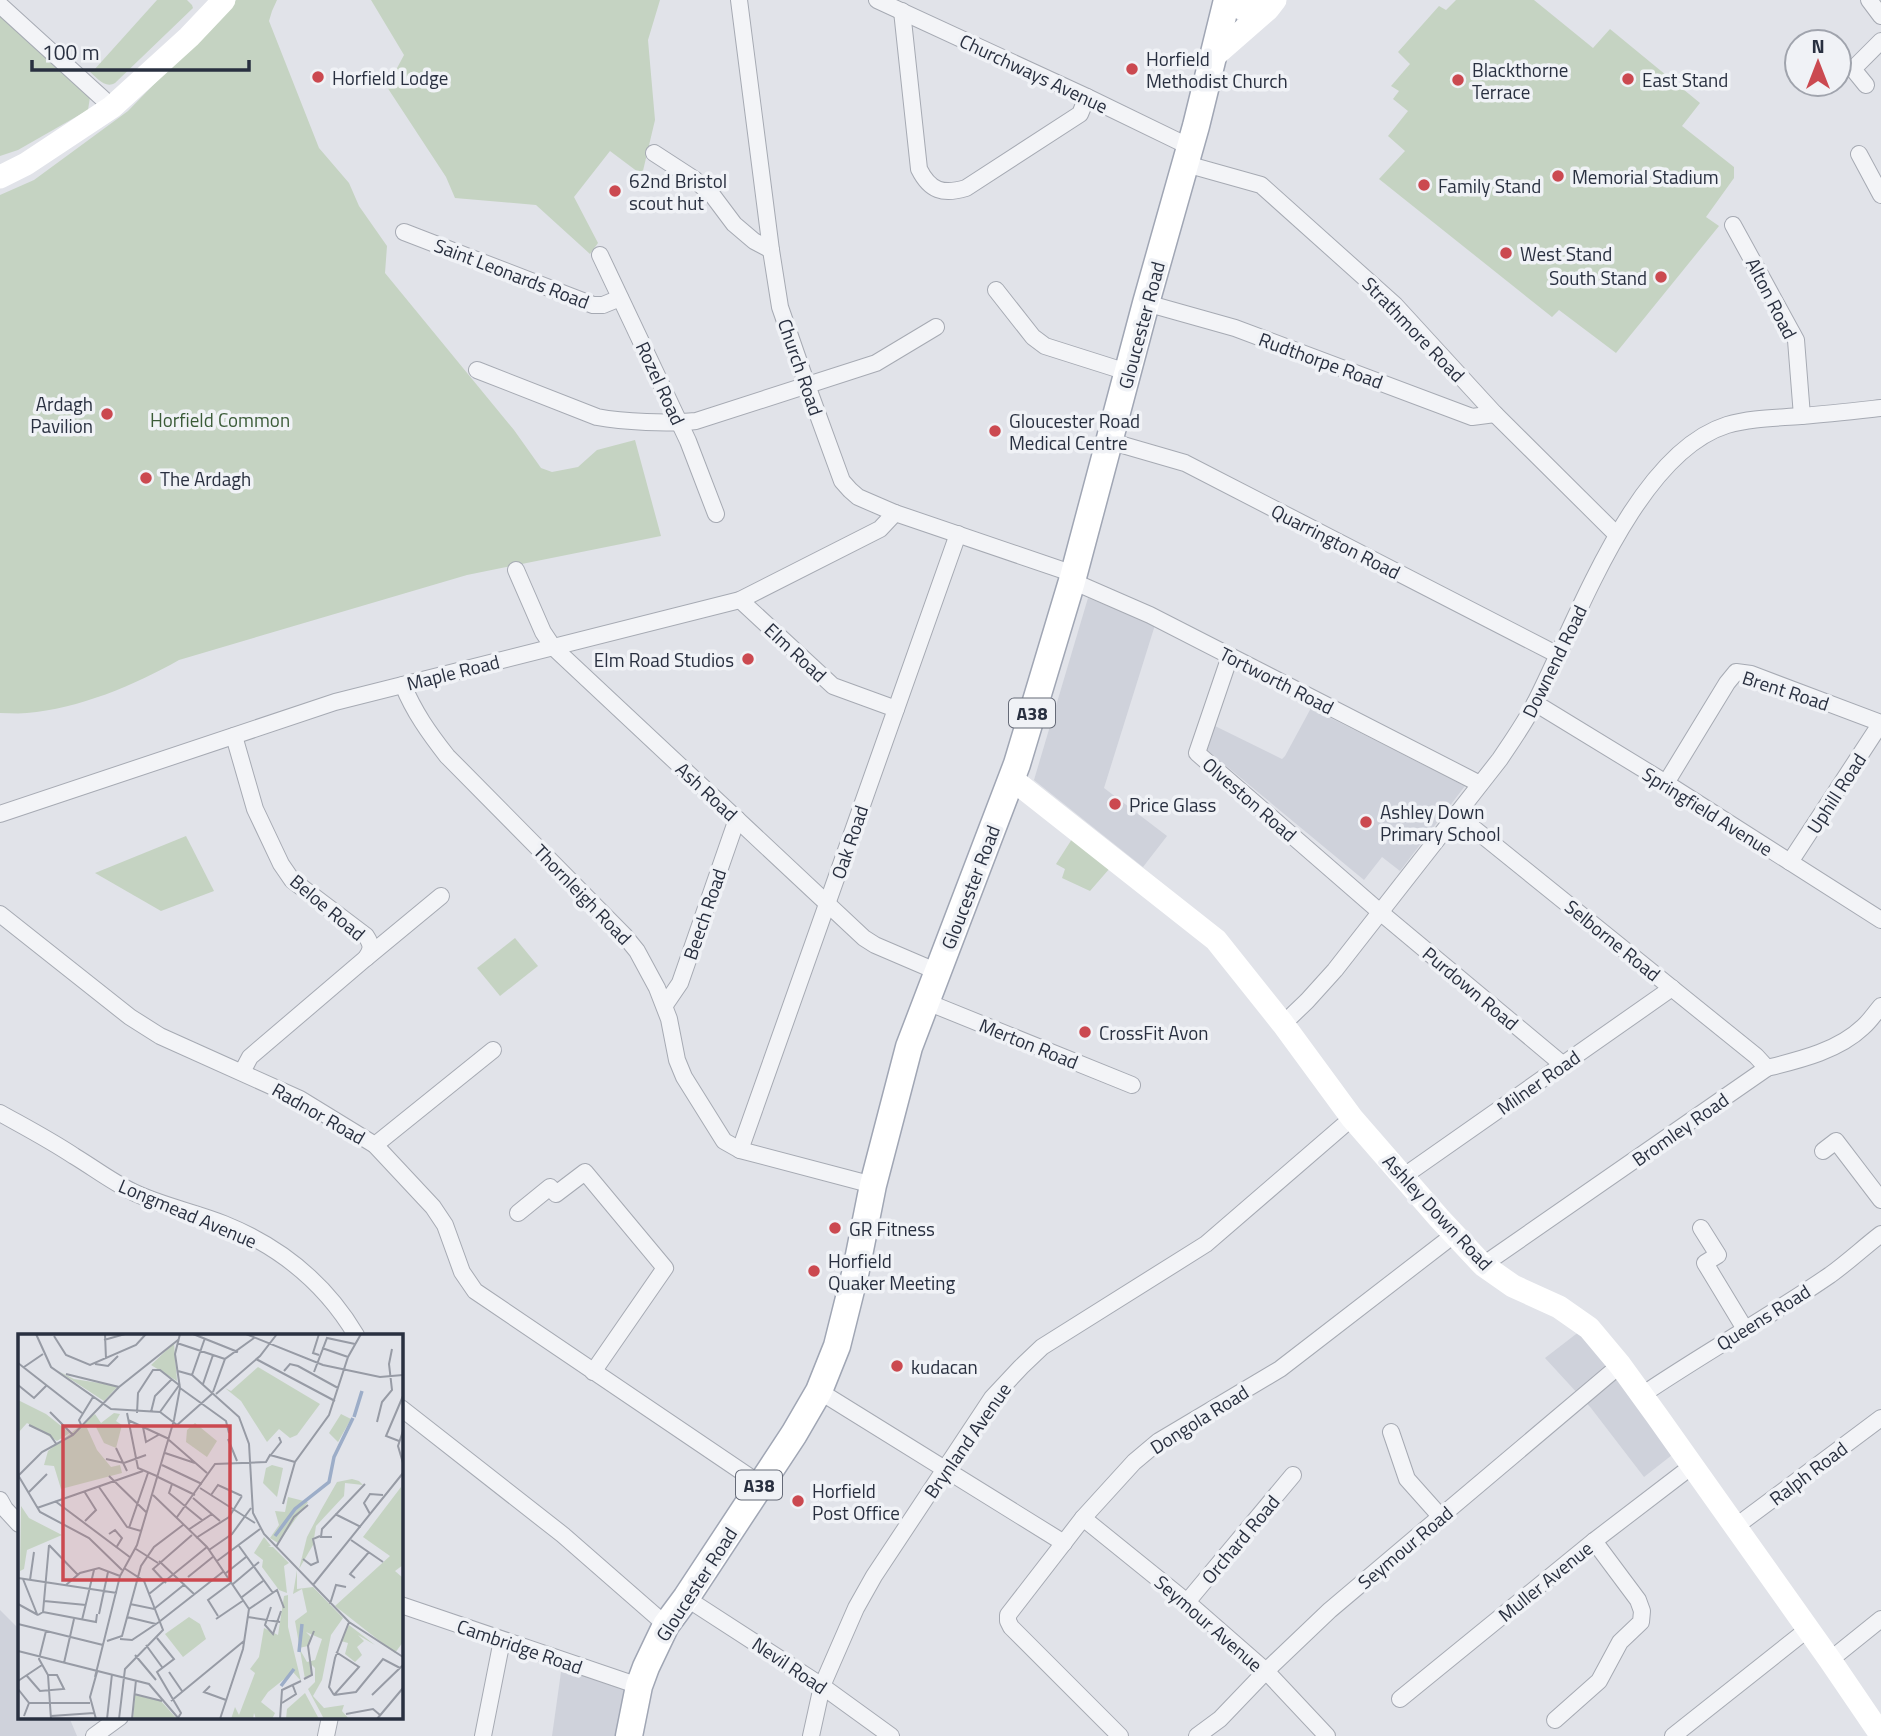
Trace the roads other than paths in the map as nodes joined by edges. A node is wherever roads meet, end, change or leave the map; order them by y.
1 (739, 0) edge
2 (877, 0) edge
3 (1227, 0) edge
4 (1234, 0) edge
5 (1268, 0) edge
6 (1275, 0) edge
7 (1869, 0) edge
8 (214, 3) edge
9 (0, 5) edge
10 (902, 12) junction
11 (1881, 16) edge
12 (1881, 41) edge
13 (1213, 57) junction
14 (1866, 85) dead end
15 (1087, 97) junction
16 (112, 107) junction
17 (654, 153) dead end
18 (1859, 154) dead end
19 (1188, 155) junction
20 (0, 177) edge
21 (1881, 195) edge
22 (1733, 225) dead end
23 (404, 232) dead end
24 (771, 250) junction
25 (600, 255) dead end
26 (996, 290) dead end
27 (620, 298) junction
28 (1146, 303) junction
29 (936, 327) dead end
30 (477, 370) dead end
31 (1128, 372) junction
32 (807, 385) junction
33 (1881, 408) edge
34 (1494, 414) junction
35 (1802, 416) junction
36 (680, 423) junction
37 (1109, 441) junction
38 (895, 513) junction
39 (716, 514) dead end
40 (958, 534) junction
41 (1617, 535) junction
42 (516, 570) dead end
43 (1073, 577) junction
44 (740, 600) junction
45 (553, 647) junction
46 (1558, 655) junction
47 (1230, 656) junction
48 (403, 685) junction
49 (1535, 703) junction
50 (896, 709) junction
51 (1881, 723) edge
52 (234, 736) junction
53 (1012, 779) junction
54 (1666, 783) junction
55 (1480, 784) junction
56 (0, 814) edge
57 (1457, 814) junction
58 (737, 819) junction
59 (1790, 862) junction
60 (441, 896) dead end
61 (827, 905) junction
62 (1380, 912) junction
63 (0, 914) edge
64 (1881, 920) edge
65 (366, 958) junction
66 (938, 972) junction
67 (1672, 988) junction
68 (927, 1002) junction
69 (665, 1005) junction
70 (1881, 1006) edge
71 (1283, 1024) junction
72 (493, 1050) dead end
73 (1562, 1064) junction
74 (1767, 1068) junction
75 (242, 1072) junction
76 (1132, 1085) dead end
77 (0, 1113) edge
78 (1352, 1118) junction
79 (375, 1145) junction
80 (740, 1150) junction
81 (1823, 1151) dead end
82 (1404, 1176) junction
83 (873, 1185) junction
84 (1881, 1200) edge
85 (518, 1213) dead end
86 (1701, 1228) dead end
87 (1455, 1234) junction
88 (1881, 1234) edge
89 (1483, 1265) junction
90 (1745, 1329) junction
91 (355, 1334) edge
92 (1620, 1365) junction
93 (593, 1372) junction
94 (819, 1391) junction
95 (1642, 1395) junction
96 (402, 1409) edge
97 (1881, 1418) edge
98 (1391, 1432) dead end
99 (1692, 1466) junction
100 (944, 1470) junction
101 (1293, 1475) dead end
102 (760, 1484) junction
103 (0, 1500) edge
104 (1440, 1516) junction
105 (1083, 1518) junction
106 (18, 1523) edge
107 (1735, 1527) junction
108 (1594, 1541) junction
109 (1064, 1543) junction
110 (686, 1598) junction
111 (1187, 1602) junction
112 (402, 1605) edge
113 (1881, 1619) edge
114 (666, 1625) junction
115 (1808, 1629) junction
116 (502, 1640) junction
117 (1830, 1660) junction
118 (1266, 1671) junction
119 (639, 1686) junction
120 (822, 1686) junction
121 (1400, 1699) dead end
122 (119, 1718) edge
123 (330, 1718) edge
124 (1555, 1720) dead end
125 (1881, 1735) edge
126 (94, 1736) edge
127 (326, 1736) edge
128 (483, 1736) edge
129 (629, 1736) edge
130 (811, 1736) edge
131 (891, 1736) edge
132 (1120, 1736) edge
133 (1197, 1736) edge
134 (1327, 1736) edge
135 (1673, 1736) edge

1 - 24 street, Church Road
2 - 10 street, Churchways Avenue
3 - 13 main road, Gloucester Road / A38
4 - 5 main road
6 - 13 main road
7 - 11 street
8 - 16 main road
9 - 16 street
10 - 15 street, Churchways Avenue
10 - 15 street
12 - 14 street
13 - 19 main road, Gloucester Road / A38
15 - 19 street, Churchways Avenue
16 - 20 main road
17 - 24 street
18 - 21 street
19 - 28 main road, Gloucester Road / A38
19 - 34 street, Strathmore Road
22 - 35 street, Alton Road
23 - 27 street, Saint Leonards Road
24 - 32 street, Church Road
25 - 27 street, Rozel Road
26 - 31 street
27 - 36 street, Rozel Road
28 - 31 main road, Gloucester Road / A38
28 - 34 street, Rudthorpe Road
29 - 32 street
30 - 36 street
31 - 37 main road, Gloucester Road / A38
32 - 36 street
32 - 38 street, Church Road
33 - 35 street, Downend Road
34 - 41 street, Strathmore Road
35 - 41 street, Downend Road
36 - 39 street, Rozel Road
37 - 43 main road, Gloucester Road / A38
37 - 46 street, Quarrington Road
38 - 40 street, Church Road
38 - 44 street, Maple Road
40 - 43 street, Church Road
40 - 50 street, Oak Road
41 - 46 street, Downend Road
42 - 45 street, Ash Road
43 - 47 street, Tortworth Road
43 - 53 main road, Gloucester Road / A38
44 - 45 street, Maple Road
44 - 50 street, Elm Road
45 - 48 street, Maple Road
45 - 58 street, Ash Road
46 - 49 street, Downend Road
47 - 55 street, Tortworth Road
47 - 62 street, Olveston Road
48 - 52 street, Maple Road
48 - 69 street, Thornleigh Road
49 - 54 street, Springfield Avenue
49 - 55 street, Downend Road
50 - 61 street, Oak Road
51 - 54 street, Brent Road
51 - 59 street, Uphill Road
52 - 56 street, Maple Road
52 - 65 street, Beloe Road
53 - 66 main road, Gloucester Road / A38
53 - 71 main road, Ashley Down Road
54 - 59 street, Springfield Avenue
55 - 57 street, Downend Road
57 - 62 street, Downend Road
57 - 67 street, Selborne Road
58 - 61 street, Ash Road
58 - 69 street, Beech Road
59 - 64 street, Springfield Avenue
60 - 65 street
61 - 66 street, Ash Road
61 - 80 street, Oak Road
62 - 71 street, Downend Road
62 - 73 street, Purdown Road
63 - 75 street, Radnor Road
65 - 75 street, Beloe Road
66 - 68 main road, Gloucester Road / A38
67 - 73 street, Milner Road
67 - 74 street, Selborne Road
68 - 76 street, Merton Road
68 - 83 main road, Gloucester Road / A38
69 - 80 street, Thornleigh Road
70 - 74 street, Bromley Road
71 - 78 main road, Ashley Down Road
72 - 79 street
73 - 82 street, Milner Road
74 - 89 street, Bromley Road
75 - 79 street, Radnor Road
77 - 91 street, Longmead Avenue
78 - 82 main road, Ashley Down Road
78 - 100 street, Brynland Avenue
79 - 93 street, Radnor Road
80 - 83 street, Thornleigh Road
81 - 84 street
82 - 87 main road, Ashley Down Road
83 - 94 main road, Gloucester Road / A38
85 - 93 street
86 - 90 street
87 - 89 main road, Ashley Down Road
87 - 105 street, Dongola Road
88 - 90 street, Queens Road
89 - 92 main road, Ashley Down Road
90 - 95 street, Queens Road
92 - 95 main road, Ashley Down Road
92 - 104 street, Seymour Road
93 - 102 street, Radnor Road
94 - 100 street
94 - 102 main road, Gloucester Road / A38
95 - 99 main road, Ashley Down Road
96 - 114 street
97 - 107 street, Ralph Road
98 - 104 street
99 - 107 main road, Ashley Down Road
99 - 108 street, Muller Avenue
100 - 109 street
100 - 120 street, Brynland Avenue
101 - 111 street, Orchard Road
102 - 110 main road, Gloucester Road / A38
103 - 106 street
104 - 118 street, Seymour Road
105 - 109 street, Dongola Road
105 - 111 street, Seymour Avenue
107 - 115 main road, Ashley Down Road
108 - 121 street, Muller Avenue
108 - 124 street
109 - 132 street, Dongola Road
110 - 114 main road, Gloucester Road / A38
110 - 120 street, Nevil Road
111 - 118 street, Seymour Avenue
112 - 116 street, Cambridge Road
113 - 117 street
114 - 119 main road, Gloucester Road / A38
115 - 117 main road, Ashley Down Road
115 - 135 street
116 - 119 street, Cambridge Road
116 - 128 street
117 - 125 main road, Ashley Down Road
118 - 133 street, Seymour Road
118 - 134 street, Seymour Avenue
119 - 129 main road, Gloucester Road / A38
120 - 130 street, Brynland Avenue
120 - 131 street, Nevil Road
122 - 126 street
123 - 127 street

